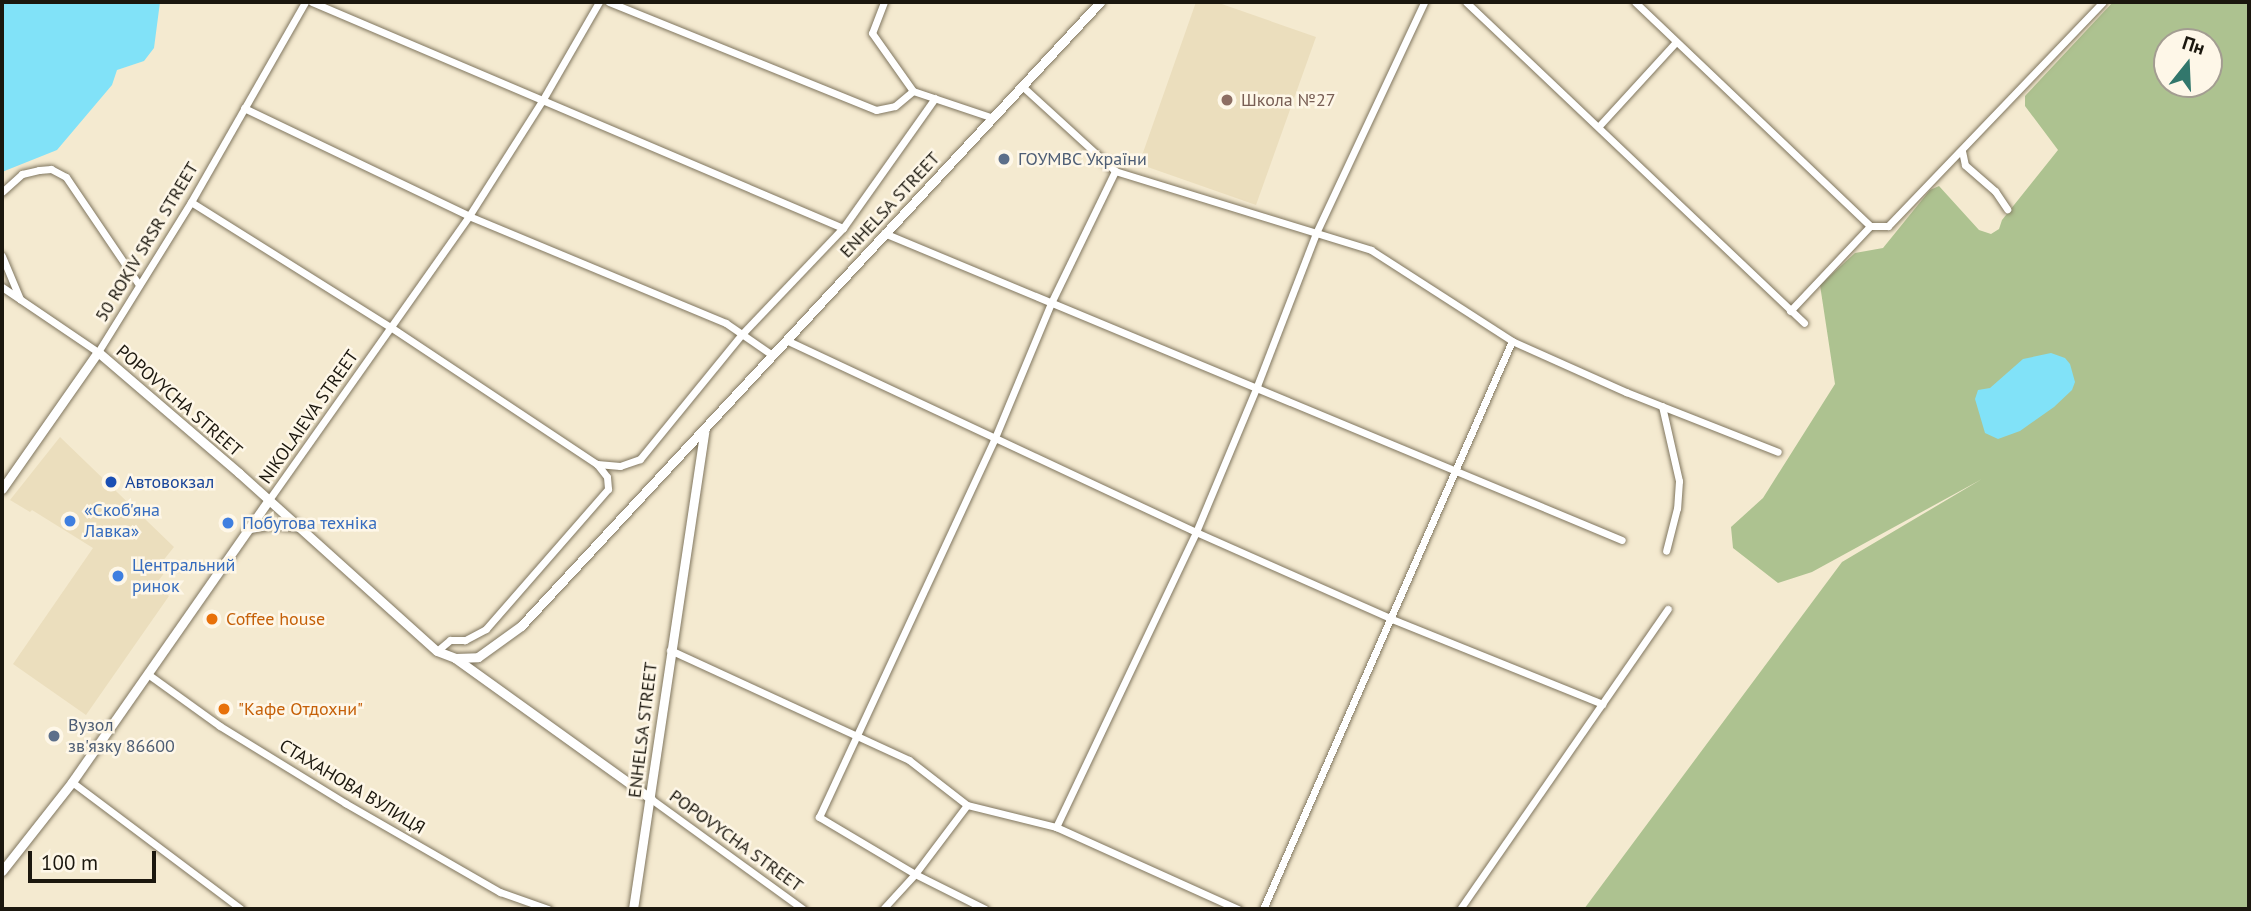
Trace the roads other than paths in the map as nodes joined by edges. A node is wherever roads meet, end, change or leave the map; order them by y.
1 (305, 2) edge
2 (312, 2) edge
3 (599, 2) edge
4 (609, 2) edge
5 (884, 2) edge
6 (1100, 2) edge
7 (1423, 2) edge
8 (1466, 2) edge
9 (1635, 2) edge
10 (2104, 2) edge
11 (1676, 42) junction
12 (1022, 86) junction
13 (913, 91) junction
14 (934, 98) junction
15 (542, 101) junction
16 (244, 108) junction
17 (992, 118) junction
18 (1599, 126) junction
19 (1962, 151) junction
20 (1115, 171) junction
21 (2, 191) edge
22 (191, 202) junction
23 (2007, 209) dead end
24 (469, 216) junction
25 (1870, 226) junction
26 (843, 228) junction
27 (884, 233) junction
28 (1316, 233) junction
29 (2, 256) edge
30 (139, 285) junction
31 (2, 287) edge
32 (20, 299) junction
33 (1051, 303) junction
34 (1790, 311) junction
35 (1804, 323) dead end
36 (391, 328) junction
37 (742, 334) junction
38 (786, 340) junction
39 (1513, 341) junction
40 (98, 352) junction
41 (772, 355) junction
42 (1257, 386) junction
43 (1662, 406) junction
44 (704, 430) junction
45 (994, 440) junction
46 (1778, 452) dead end
47 (597, 464) junction
48 (1457, 471) junction
49 (2, 489) edge
50 (268, 501) junction
51 (299, 528) junction
52 (250, 529) junction
53 (1196, 533) junction
54 (1622, 540) dead end
55 (1666, 551) dead end
56 (1668, 609) dead end
57 (1392, 619) junction
58 (670, 650) junction
59 (437, 651) junction
60 (455, 658) junction
61 (149, 675) junction
62 (1602, 704) junction
63 (860, 736) junction
64 (72, 782) junction
65 (650, 799) junction
66 (967, 805) junction
67 (1056, 827) junction
68 (2, 872) edge
69 (915, 874) junction
70 (241, 909) edge
71 (548, 909) edge
72 (634, 909) edge
73 (803, 909) edge
74 (883, 909) edge
75 (985, 909) edge
76 (1238, 909) edge
77 (1263, 909) edge
78 (1460, 909) edge

1 - 16 street, 50 ROKIV SRSR STREET
2 - 15 street
3 - 15 street, NIKOLAIEVA STREET
4 - 13 street
5 - 13 street
6 - 12 street, ENHELSA STREET
7 - 28 street
8 - 18 street
9 - 11 street
10 - 19 street
11 - 18 street
11 - 25 street
12 - 17 street, ENHELSA STREET
12 - 20 street
13 - 14 street
14 - 17 street
14 - 26 street
15 - 24 street, NIKOLAIEVA STREET
15 - 26 street
16 - 22 street, 50 ROKIV SRSR STREET
16 - 24 street
17 - 27 street, ENHELSA STREET
18 - 34 street
19 - 23 street
19 - 25 street
20 - 28 street
20 - 33 street
21 - 30 street
22 - 30 street, 50 ROKIV SRSR STREET
22 - 36 street
24 - 36 street, NIKOLAIEVA STREET
24 - 37 street
25 - 34 street
26 - 37 street
27 - 33 street
27 - 38 street, ENHELSA STREET
28 - 39 street
28 - 42 street
29 - 32 street
30 - 40 street, 50 ROKIV SRSR STREET
31 - 32 street, POPOVYCHA STREET
32 - 40 street, POPOVYCHA STREET
33 - 42 street
33 - 45 street
34 - 35 street
36 - 47 street
36 - 50 street, NIKOLAIEVA STREET
37 - 41 street
37 - 47 street
38 - 41 street, ENHELSA STREET
38 - 45 street
39 - 43 street
39 - 48 street
40 - 49 street, 50 ROKIV SRSR STREET
40 - 50 street, POPOVYCHA STREET
41 - 44 street, ENHELSA STREET
42 - 48 street
42 - 53 street
43 - 46 street
43 - 55 street
44 - 58 street, ENHELSA STREET
44 - 60 street, ENHELSA STREET
45 - 53 street
45 - 63 street
47 - 59 street
48 - 54 street
48 - 57 street
50 - 51 street, POPOVYCHA STREET
50 - 52 street, NIKOLAIEVA STREET
51 - 52 street
51 - 59 street, POPOVYCHA STREET
52 - 61 street, NIKOLAIEVA STREET
53 - 57 street
53 - 67 street
56 - 62 street
57 - 62 street
57 - 77 street
58 - 63 street
58 - 65 street, ENHELSA STREET
59 - 60 street, POPOVYCHA STREET
60 - 65 street, POPOVYCHA STREET
61 - 64 street, NIKOLAIEVA STREET
61 - 71 street, СТАХАНОВА ВУЛИЦЯ
62 - 78 street
63 - 66 street
63 - 69 street
64 - 68 street, NIKOLAIEVA STREET
64 - 70 street
65 - 72 street, ENHELSA STREET
65 - 73 street, POPOVYCHA STREET
66 - 67 street
66 - 69 street
67 - 76 street
69 - 74 street
69 - 75 street

